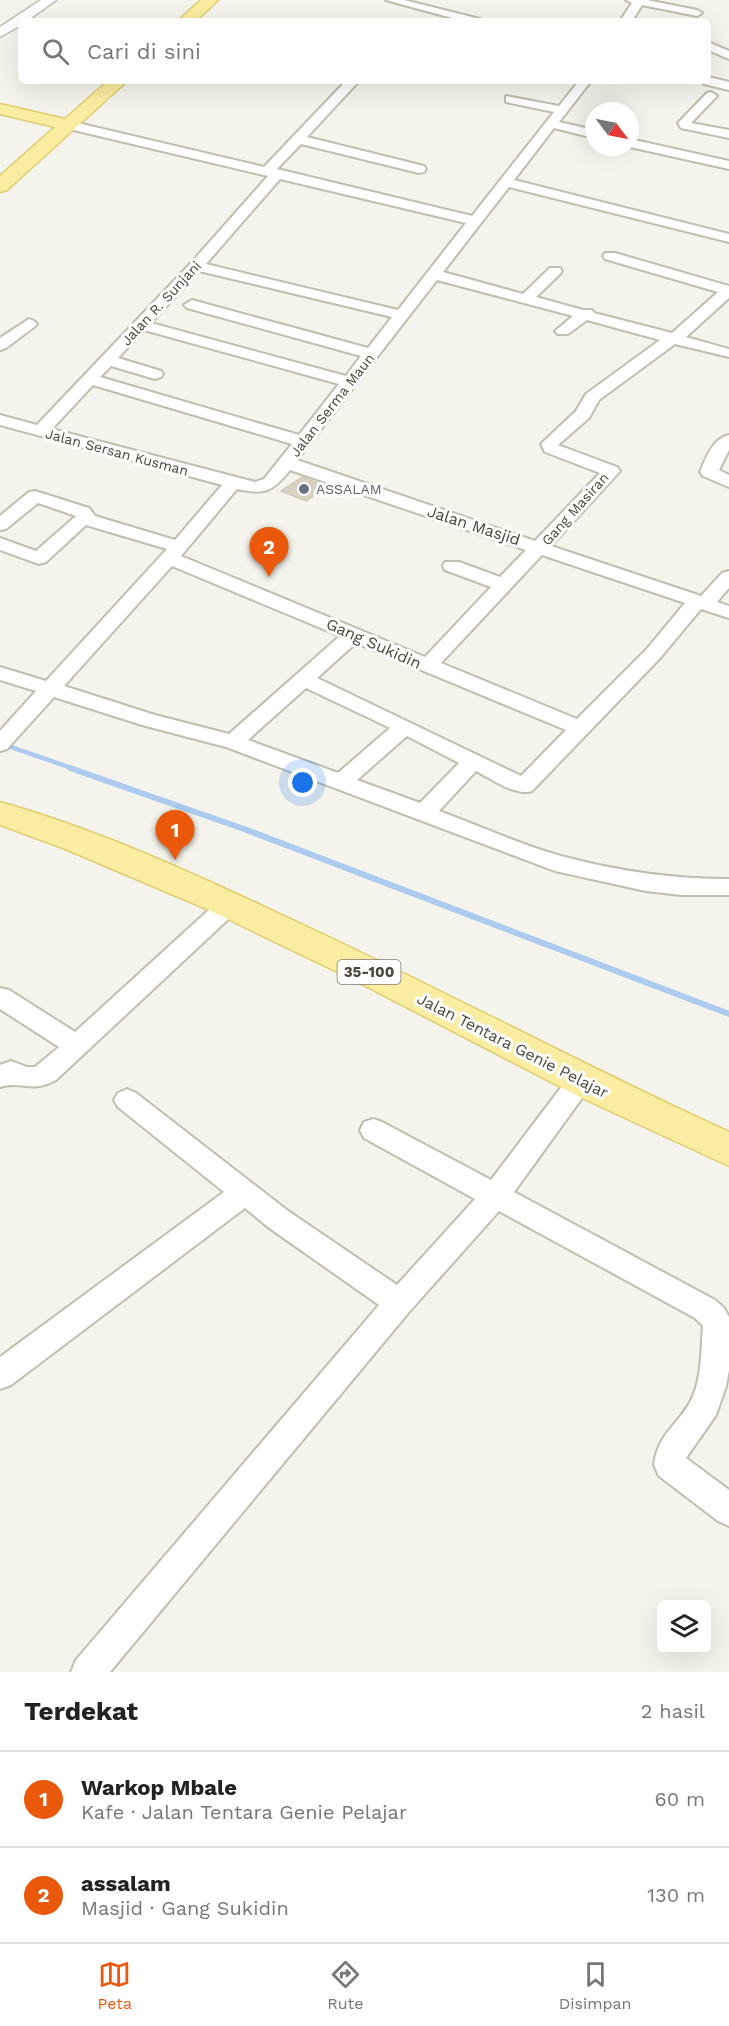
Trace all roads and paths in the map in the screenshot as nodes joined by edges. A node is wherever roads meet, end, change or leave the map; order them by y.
1 (51, 0) edge
2 (210, 0) edge
3 (392, 0) edge
4 (636, 3) edge
5 (427, 4) edge
6 (697, 13) dead end
7 (23, 18) edge
8 (189, 18) edge
9 (414, 18) edge
10 (467, 18) edge
11 (628, 18) edge
12 (659, 18) dead end
13 (18, 21) edge
14 (0, 33) edge
15 (711, 47) edge
16 (729, 56) edge
17 (711, 82) edge
18 (115, 84) edge
19 (350, 84) edge
20 (583, 84) edge
21 (729, 86) edge
22 (711, 96) dead end
23 (510, 99) dead end
24 (0, 109) edge
25 (563, 110) junction
26 (552, 124) junction
27 (69, 125) junction
28 (585, 132) edge
29 (729, 134) edge
30 (298, 139) junction
31 (639, 145) edge
32 (729, 165) edge
33 (419, 169) dead end
34 (273, 172) junction
35 (506, 182) junction
36 (0, 186) edge
37 (474, 221) junction
38 (729, 238) edge
39 (610, 256) dead end
40 (196, 266) junction
41 (555, 271) dead end
42 (428, 273) junction
43 (729, 290) edge
44 (207, 294) dead end
45 (528, 297) junction
46 (192, 305) junction
47 (587, 314) junction
48 (179, 315) dead end
49 (402, 315) junction
50 (29, 324) dead end
51 (142, 325) junction
52 (563, 331) dead end
53 (675, 338) junction
54 (0, 345) edge
55 (372, 354) junction
56 (728, 355) edge
57 (107, 360) junction
58 (156, 374) dead end
59 (89, 379) junction
60 (350, 382) junction
61 (0, 420) edge
62 (41, 431) junction
63 (729, 440) edge
64 (303, 442) junction
65 (287, 463) junction
66 (729, 482) edge
67 (234, 483) junction
68 (86, 516) junction
69 (0, 525) edge
70 (0, 544) edge
71 (541, 547) junction
72 (174, 552) junction
73 (452, 566) dead end
74 (729, 577) edge
75 (505, 585) junction
76 (700, 603) junction
77 (729, 612) edge
78 (354, 634) junction
79 (427, 666) junction
80 (0, 673) edge
81 (303, 679) junction
82 (51, 688) junction
83 (404, 727) junction
84 (579, 728) junction
85 (2, 741) edge
86 (233, 742) junction
87 (473, 761) junction
88 (341, 783) junction
89 (0, 813) edge
90 (423, 813) junction
91 (729, 887) edge
92 (230, 904) junction
93 (0, 997) edge
94 (76, 1045) junction
95 (0, 1077) edge
96 (581, 1080) junction
97 (127, 1100) dead end
98 (373, 1130) dead end
99 (729, 1150) edge
100 (244, 1192) junction
101 (495, 1196) junction
102 (399, 1303) junction
103 (0, 1375) edge
104 (729, 1510) edge
105 (87, 1672) edge

1 - 7 street
2 - 8 main road
3 - 5 street
4 - 6 street
4 - 11 street
4 - 12 street
5 - 9 street
5 - 10 street
13 - 14 street
15 - 16 street
17 - 21 street
18 - 27 main road
19 - 30 street, Jalan R. Sunjani
20 - 25 street, Jalan Serma Maun
22 - 29 street
23 - 25 street
24 - 27 main road
25 - 26 street, Jalan Serma Maun
26 - 28 street
26 - 35 street, Jalan Serma Maun
27 - 34 street
27 - 36 main road
30 - 33 street
30 - 34 street, Jalan R. Sunjani
31 - 32 street
34 - 37 street
34 - 40 street, Jalan R. Sunjani
35 - 37 street, Jalan Serma Maun
35 - 38 street
37 - 42 street, Jalan Serma Maun
39 - 43 street
40 - 49 street
40 - 51 street, Jalan R. Sunjani
41 - 45 street
42 - 45 street
42 - 49 street, Jalan Serma Maun
43 - 53 street
44 - 46 street
45 - 47 street
46 - 48 street
46 - 55 street
47 - 52 street
47 - 53 street
49 - 55 street, Jalan Serma Maun
50 - 54 street
51 - 57 street, Jalan R. Sunjani
51 - 60 street
53 - 56 street
53 - 71 street, Gang Masiran
55 - 60 street, Jalan Serma Maun
57 - 58 street
57 - 59 street, Jalan R. Sunjani
59 - 62 street, Jalan R. Sunjani
59 - 64 street
60 - 64 street, Jalan Serma Maun
61 - 62 street, Jalan Sersan Kusman
62 - 67 street, Jalan Sersan Kusman
63 - 66 street
64 - 65 street, Jalan Serma Maun
65 - 67 street, Jalan Serma Maun
65 - 71 street, Jalan Masjid
67 - 72 street
68 - 69 street, Gang Sukidin
68 - 70 street
68 - 72 street, Gang Sukidin
71 - 75 street, Gang Masiran
71 - 76 street, Jalan Masjid
72 - 78 street, Gang Sukidin
72 - 82 street
73 - 75 street
74 - 76 street
75 - 79 street, Gang Masiran
76 - 77 street, Jalan Masjid
76 - 84 street
78 - 79 street, Gang Sukidin
78 - 81 street
79 - 84 street, Gang Sukidin
80 - 82 street
81 - 83 street
81 - 86 street
82 - 85 street
82 - 86 street
83 - 87 street
83 - 88 street
84 - 87 street
86 - 88 street
87 - 90 street
88 - 90 street
89 - 92 main road, Jalan Tentara Genie Pelajar / 35-100
90 - 91 street
92 - 94 street
92 - 96 main road, Jalan Tentara Genie Pelajar / 35-100
93 - 94 street
94 - 95 street
96 - 99 main road, Jalan Tentara Genie Pelajar / 35-100
96 - 101 street
97 - 100 street
98 - 101 street
100 - 102 street
100 - 103 street
101 - 102 street
101 - 104 street
102 - 105 street

